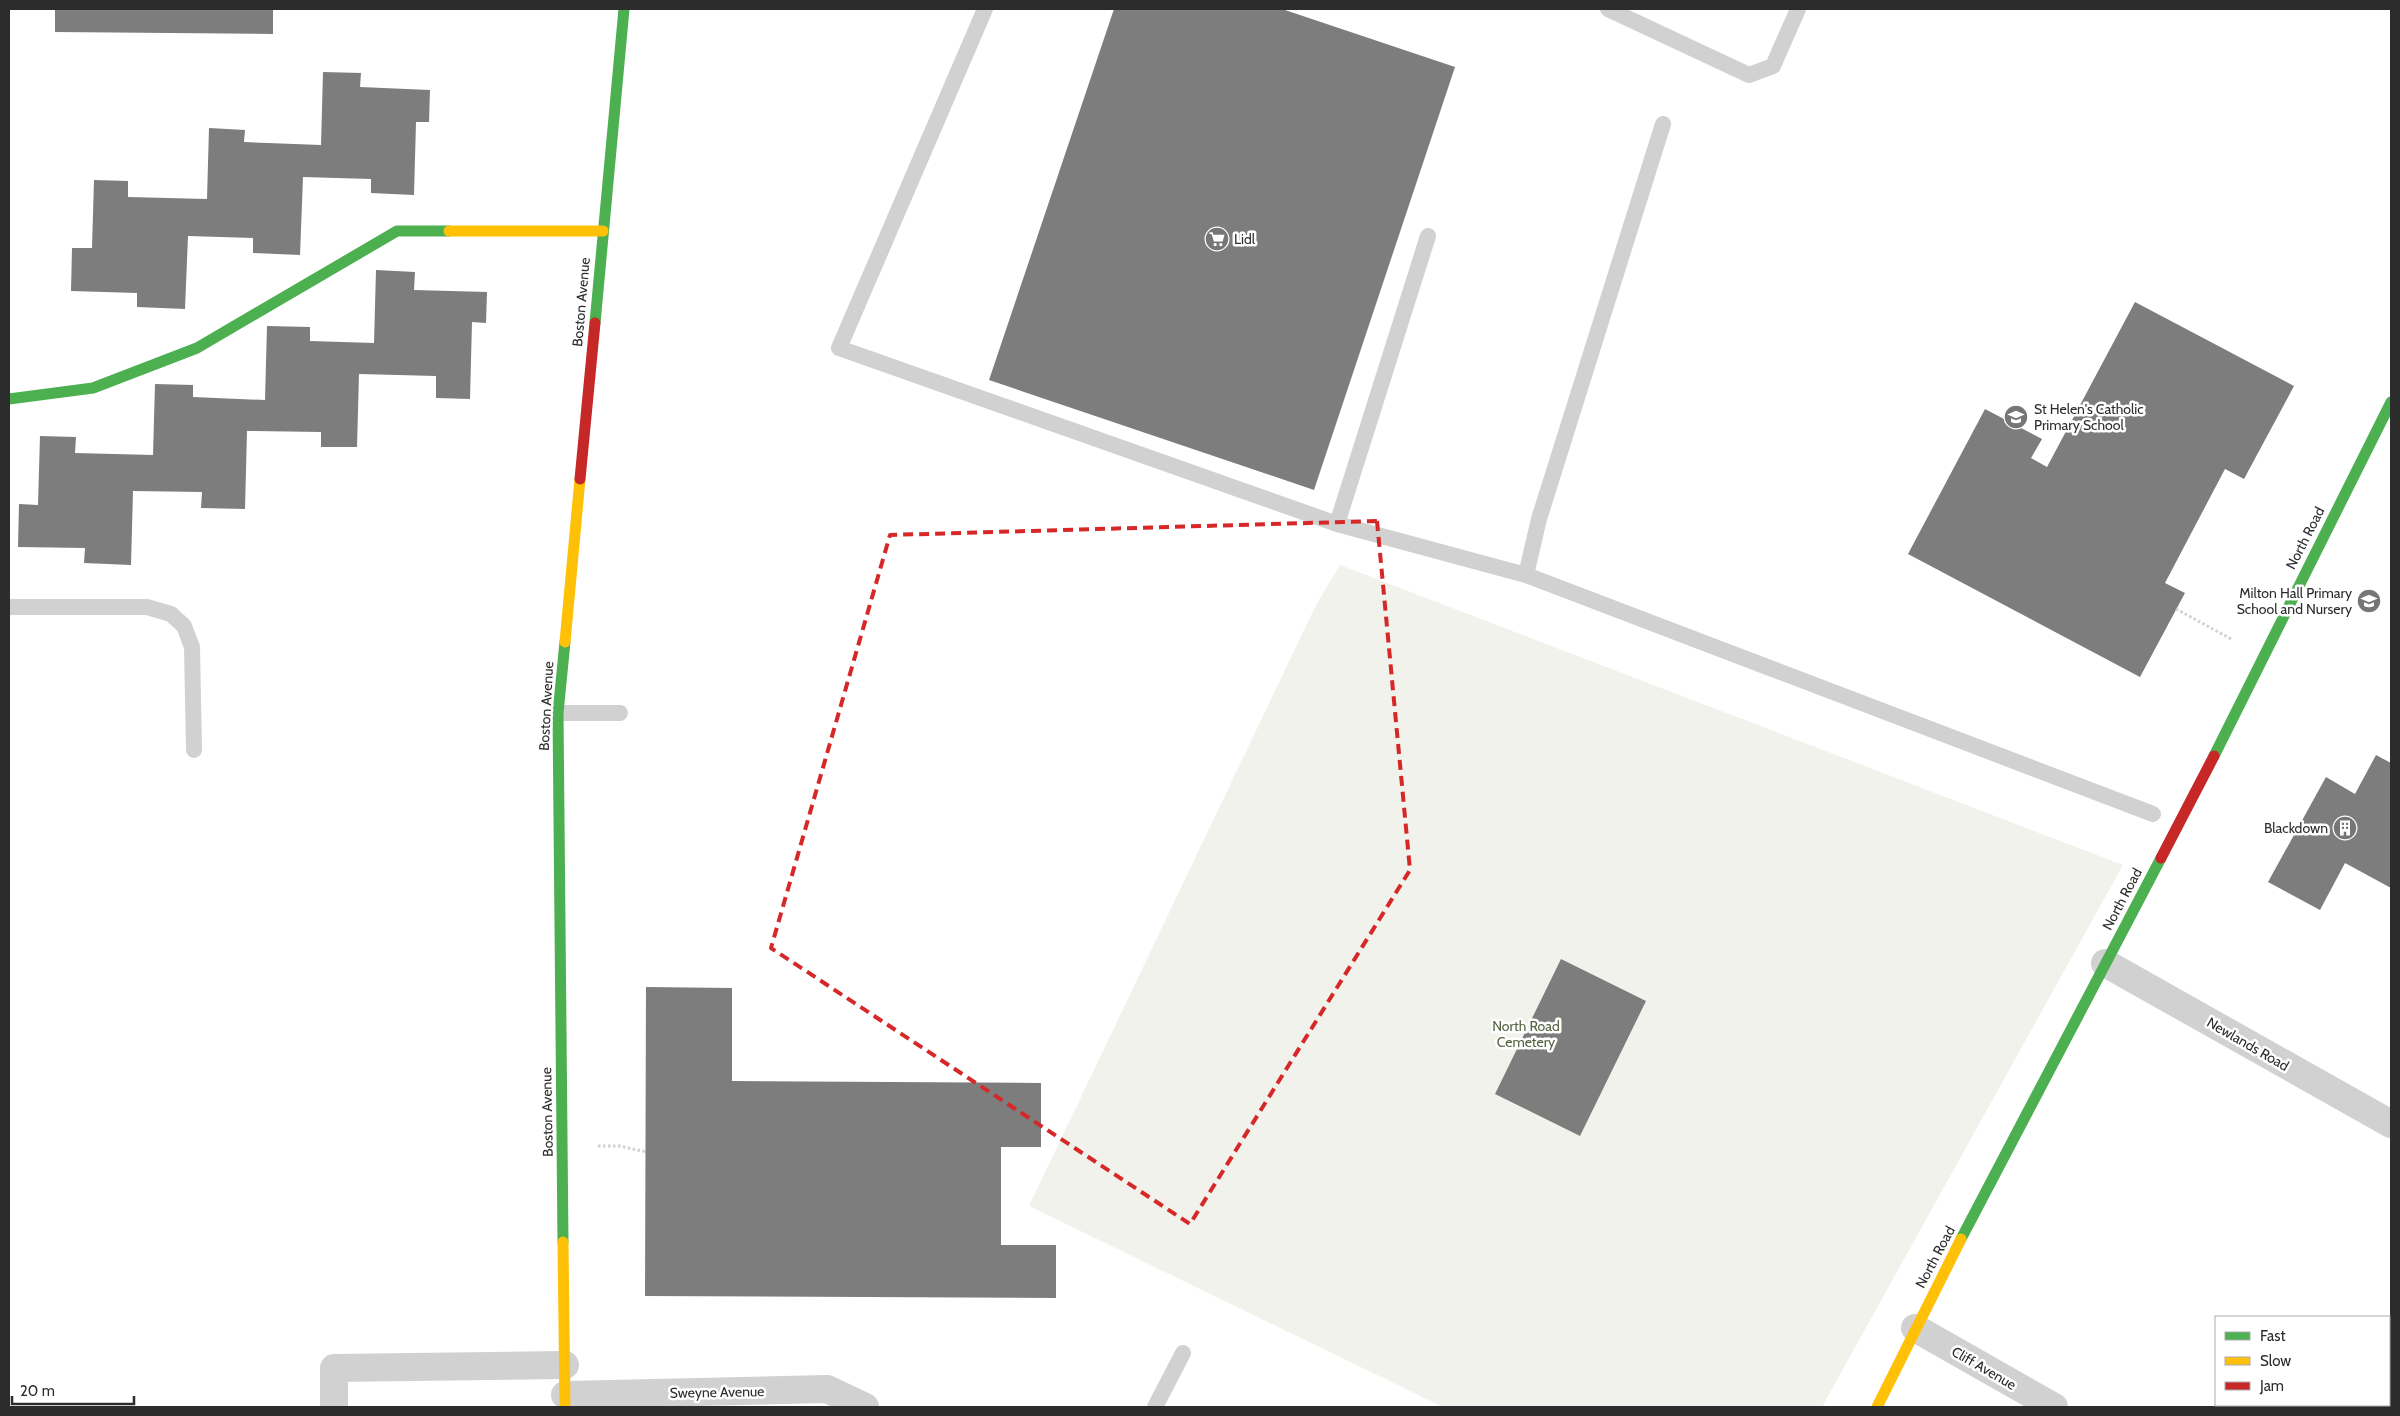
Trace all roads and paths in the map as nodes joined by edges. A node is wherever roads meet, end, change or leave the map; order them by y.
1 (624, 9) edge
2 (985, 9) edge
3 (1608, 9) edge
4 (1798, 9) edge
5 (1663, 124) dead end
6 (603, 231) junction
7 (1428, 236) dead end
8 (9, 399) edge
9 (2391, 402) edge
10 (1337, 524) junction
11 (1526, 575) junction
12 (9, 607) edge
13 (2176, 610) dead end
14 (2264, 656) junction
15 (558, 713) junction
16 (620, 714) dead end
17 (194, 750) dead end
18 (2153, 814) dead end
19 (2105, 963) junction
20 (2391, 1124) edge
21 (563, 1147) junction
22 (647, 1152) dead end
23 (1915, 1328) junction
24 (1183, 1353) dead end
25 (565, 1365) junction
26 (565, 1401) edge
27 (334, 1407) edge
28 (865, 1407) edge
29 (1155, 1407) edge
30 (1877, 1407) edge
31 (2054, 1407) edge

1 - 6 street, Boston Avenue
2 - 10 lane
3 - 4 lane
5 - 11 lane
6 - 8 street
6 - 15 street, Boston Avenue
7 - 10 lane
9 - 14 street, North Road
10 - 11 lane
11 - 18 lane
12 - 17 lane
13 - 14 path
14 - 19 street, North Road
15 - 16 lane
15 - 21 street, Boston Avenue
19 - 20 street, Newlands Road
19 - 23 street, North Road
21 - 22 path
21 - 25 street, Boston Avenue
23 - 30 street, North Road
23 - 31 street, Cliff Avenue
24 - 29 lane
25 - 26 street, Boston Avenue
25 - 27 street
26 - 28 street, Sweyne Avenue

